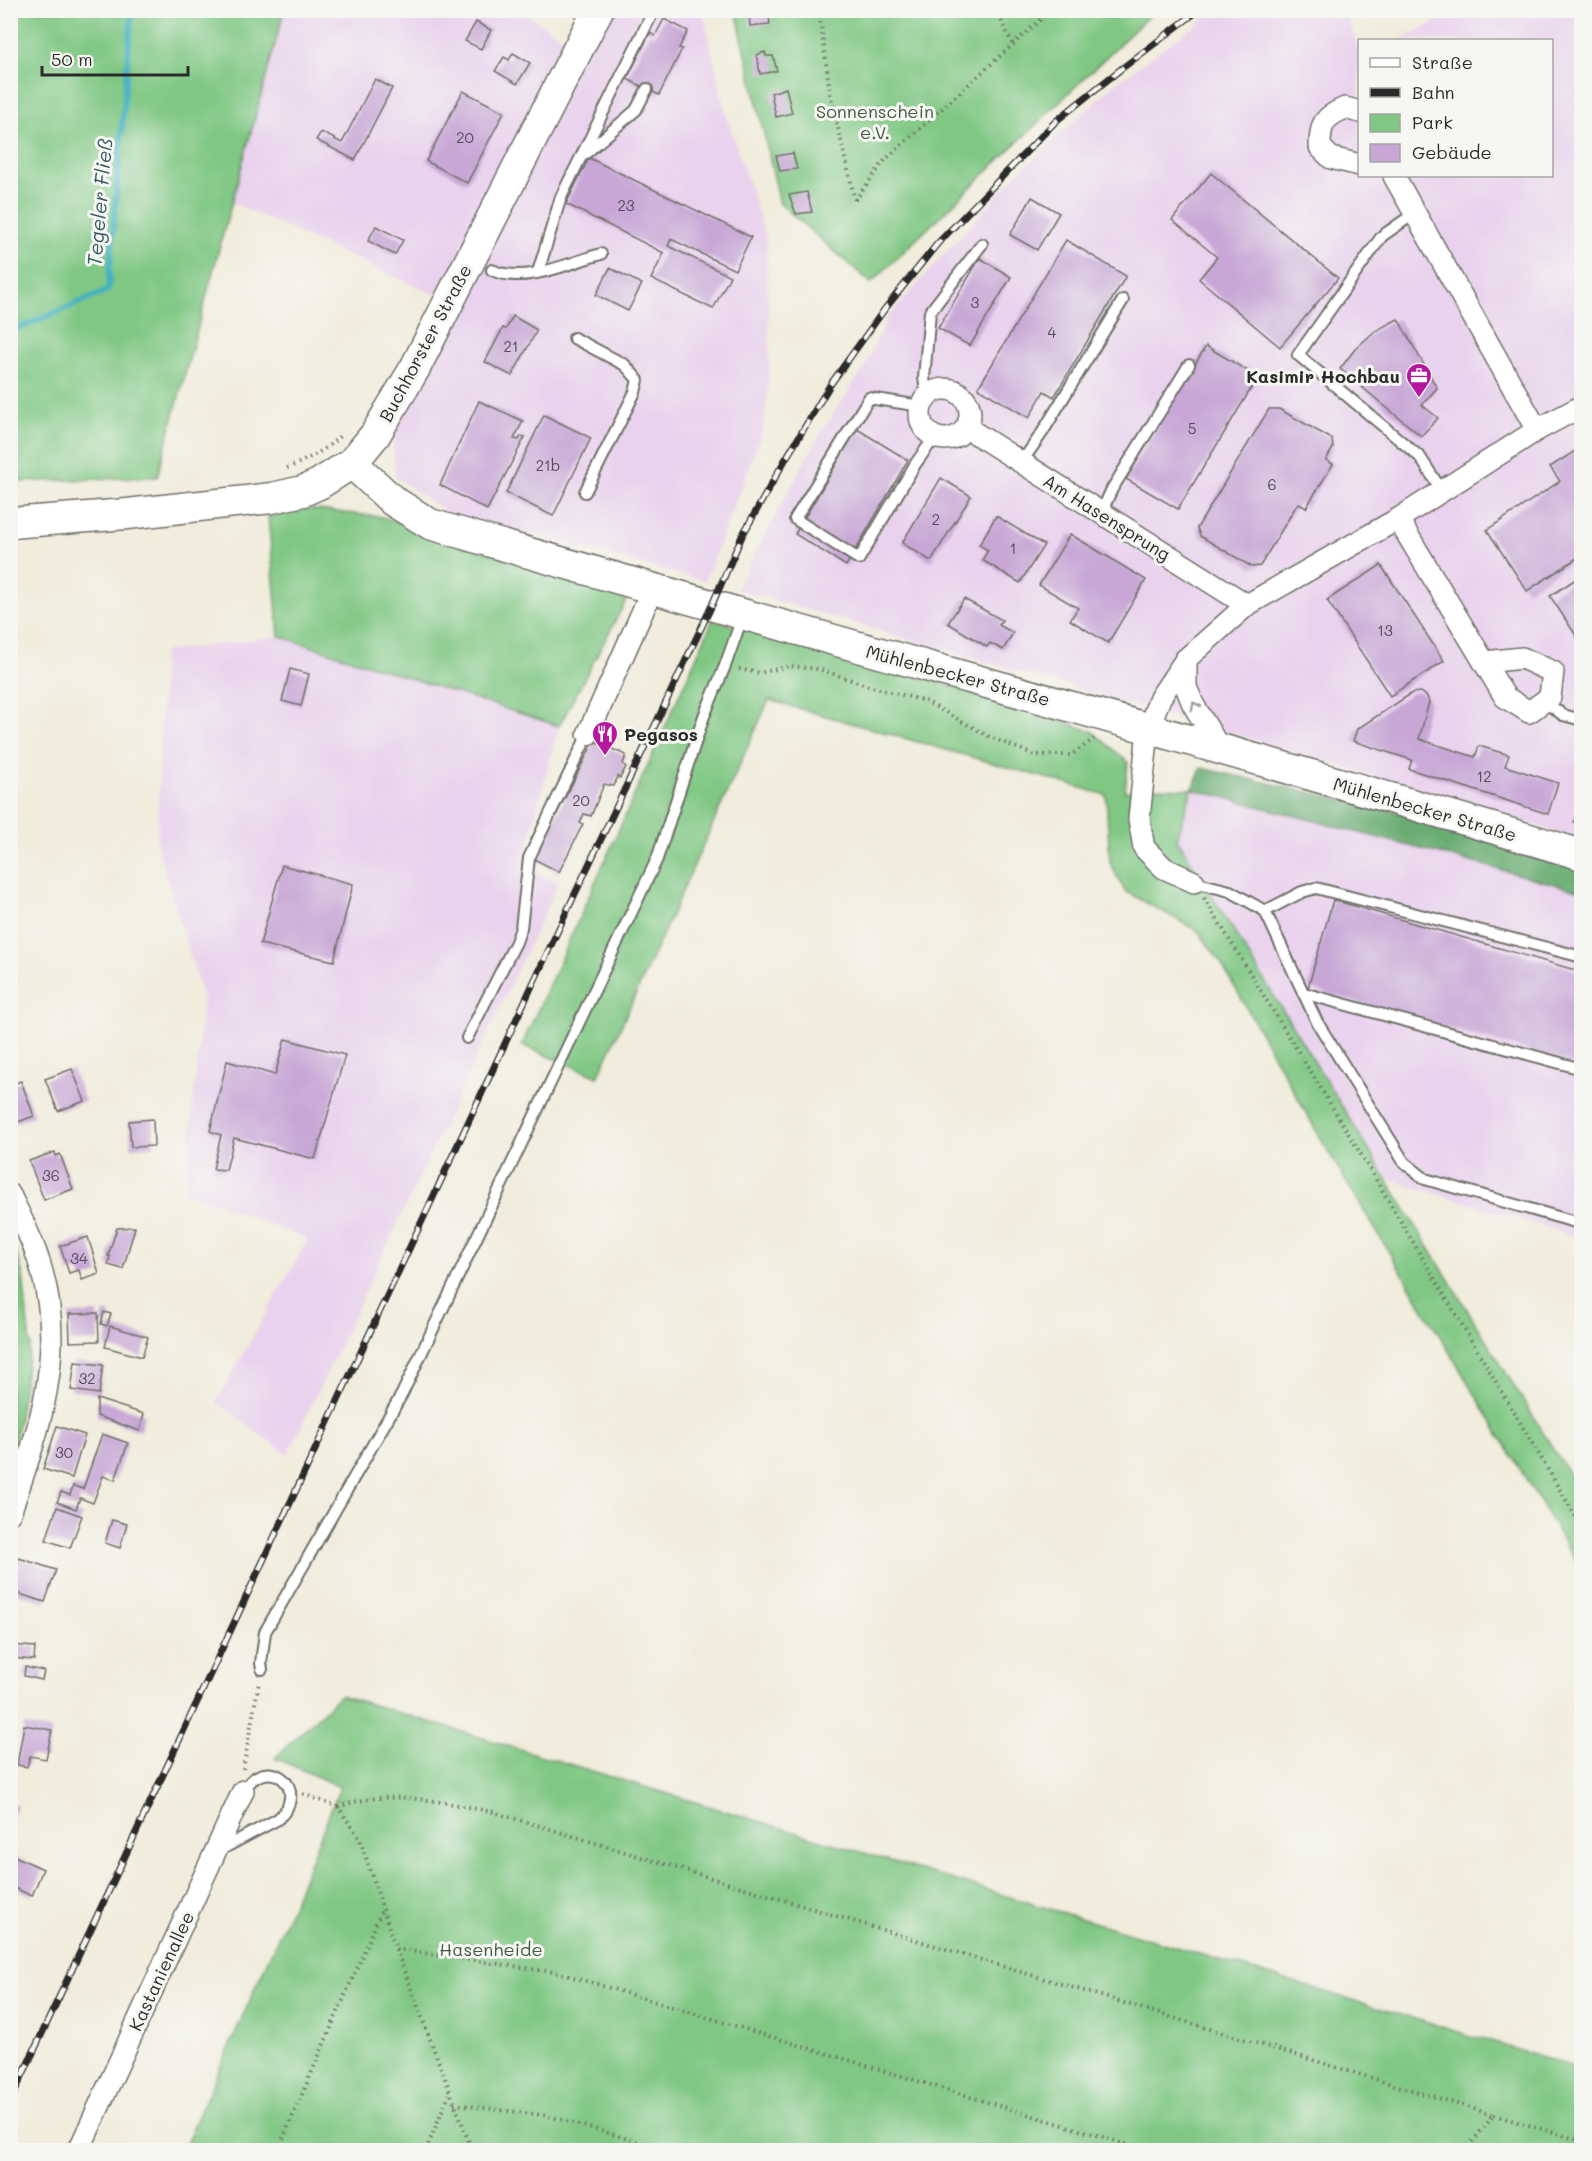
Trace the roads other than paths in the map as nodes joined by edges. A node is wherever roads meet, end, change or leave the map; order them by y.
1 (598, 10) edge
2 (654, 10) edge
3 (647, 89) dead end
4 (1358, 112) edge
5 (580, 160) junction
6 (1358, 165) edge
7 (1395, 177) edge
8 (1415, 213) junction
9 (982, 244) dead end
10 (601, 254) dead end
11 (492, 270) dead end
12 (537, 272) junction
13 (1123, 300) dead end
14 (574, 338) dead end
15 (1190, 365) dead end
16 (924, 400) junction
17 (1581, 406) edge
18 (967, 428) junction
19 (1537, 430) junction
20 (934, 438) junction
21 (352, 463) junction
22 (1021, 463) junction
23 (1442, 491) junction
24 (585, 492) dead end
25 (1101, 513) junction
26 (1398, 519) junction
27 (10, 523) edge
28 (653, 588) junction
29 (1247, 605) junction
30 (743, 615) junction
31 (1186, 659) junction
32 (1485, 662) junction
33 (1544, 701) junction
34 (1581, 720) edge
35 (1148, 729) junction
36 (588, 734) joint
37 (1220, 748) junction
38 (1581, 855) edge
39 (1194, 882) joint
40 (1265, 911) junction
41 (1581, 957) edge
42 (1303, 993) junction
43 (466, 1038) dead end
44 (1581, 1069) edge
45 (10, 1195) edge
46 (1581, 1224) edge
47 (10, 1513) edge
48 (262, 1669) road end
49 (243, 1791) joint
50 (216, 1852) junction
51 (79, 2151) edge

1 - 21 main road, Buchhorster Straße
2 - 5 lane
3 - 5 lane
4 - 6 street
5 - 12 lane
7 - 8 street
8 - 19 street
8 - 23 lane
9 - 16 lane
10 - 12 lane
11 - 12 lane
13 - 22 lane
14 - 24 lane
15 - 25 lane
16 - 18 street
16 - 20 street
16 - 20 lane
17 - 19 street
18 - 20 street
18 - 22 street, Am Hasensprung
19 - 23 street
21 - 27 main road, Buchhorster Straße
21 - 28 main road, Mühlenbecker Straße
22 - 25 street, Am Hasensprung
23 - 26 street
25 - 29 street, Am Hasensprung
26 - 29 street
26 - 32 street
28 - 30 main road, Mühlenbecker Straße
28 - 36 street
29 - 31 street
30 - 35 main road, Mühlenbecker Straße
30 - 48 lane
31 - 35 street
37 -> 31 street
32 - 33 street
32 - 33 street
33 - 34 lane
35 - 37 main road, Mühlenbecker Straße
35 - 39 street
36 - 43 lane
37 - 38 main road, Mühlenbecker Straße
39 - 40 lane
40 - 41 lane
40 - 42 lane
42 - 44 lane
42 - 46 lane
45 - 47 street
49 - 50 street, Kastanienallee
49 - 50 lane
50 - 51 street, Kastanienallee

